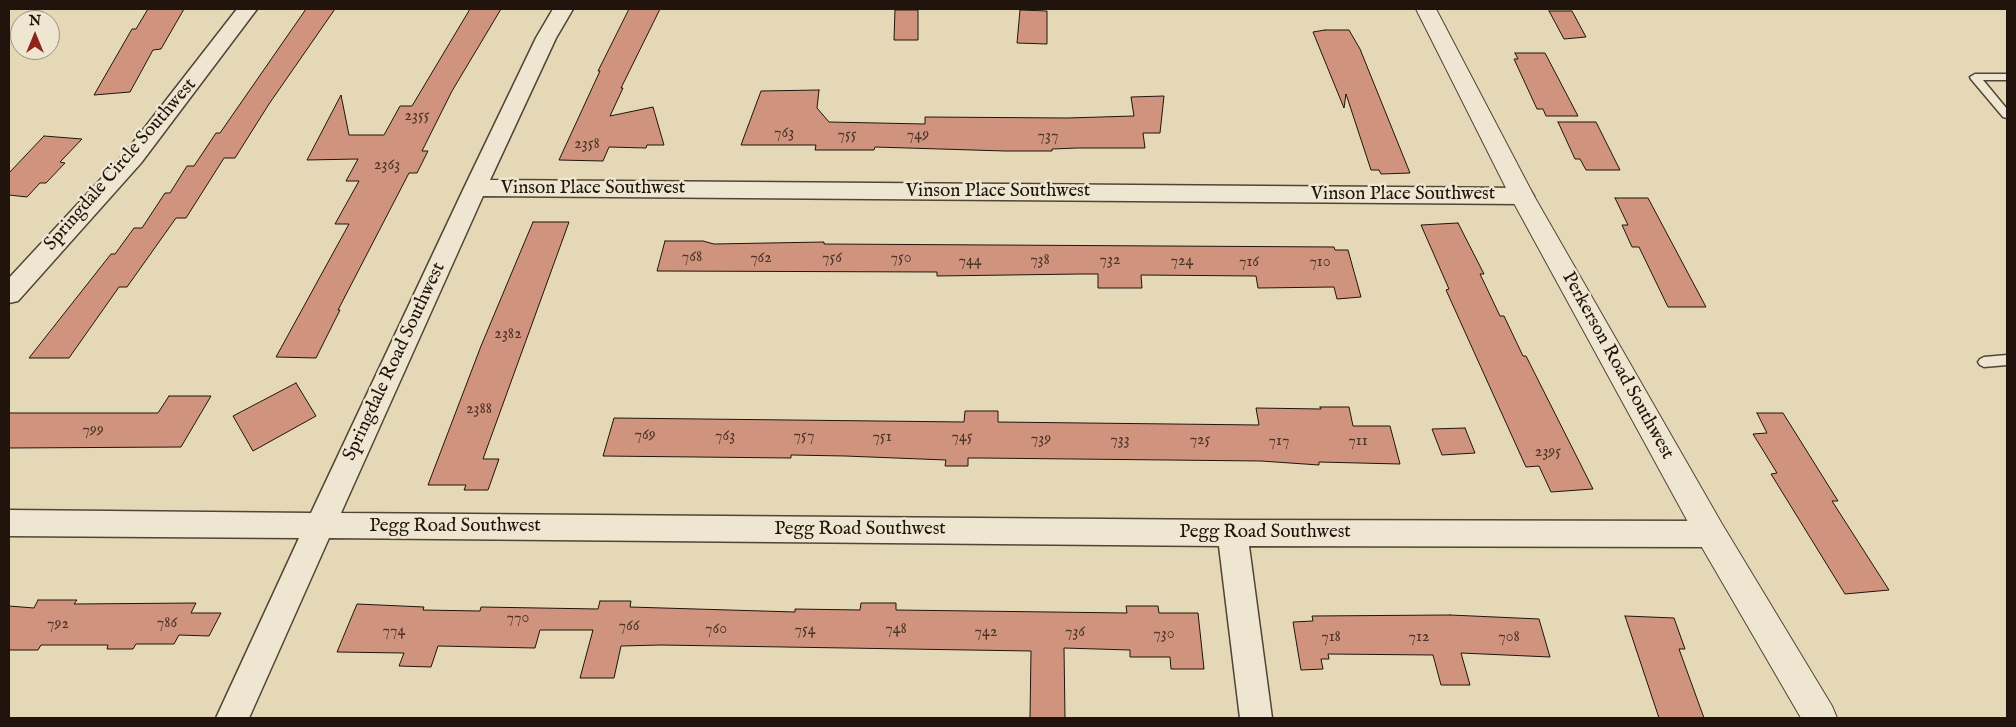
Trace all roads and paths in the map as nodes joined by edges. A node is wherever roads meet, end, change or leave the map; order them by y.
1 (247, 9) edge
2 (563, 9) edge
3 (1426, 9) edge
4 (2007, 77) edge
5 (2007, 115) edge
6 (475, 188) junction
7 (1522, 196) junction
8 (9, 294) edge
9 (2007, 360) edge
10 (1984, 362) dead end
11 (9, 523) edge
12 (320, 526) junction
13 (1232, 533) junction
14 (1711, 534) junction
15 (232, 718) edge
16 (1256, 718) edge
17 (1820, 718) edge

1 - 8 street, Springdale Circle Southwest
2 - 6 street, Springdale Road Southwest
3 - 7 street, Perkerson Road Southwest
4 - 5 lane
6 - 7 street, Vinson Place Southwest
6 - 12 street, Springdale Road Southwest
7 - 14 street, Perkerson Road Southwest
9 - 10 lane
11 - 12 street, Pegg Road Southwest
12 - 13 street, Pegg Road Southwest
12 - 15 street, Springdale Road Southwest
13 - 14 street, Pegg Road Southwest
13 - 16 street
14 - 17 street, Perkerson Road Southwest

